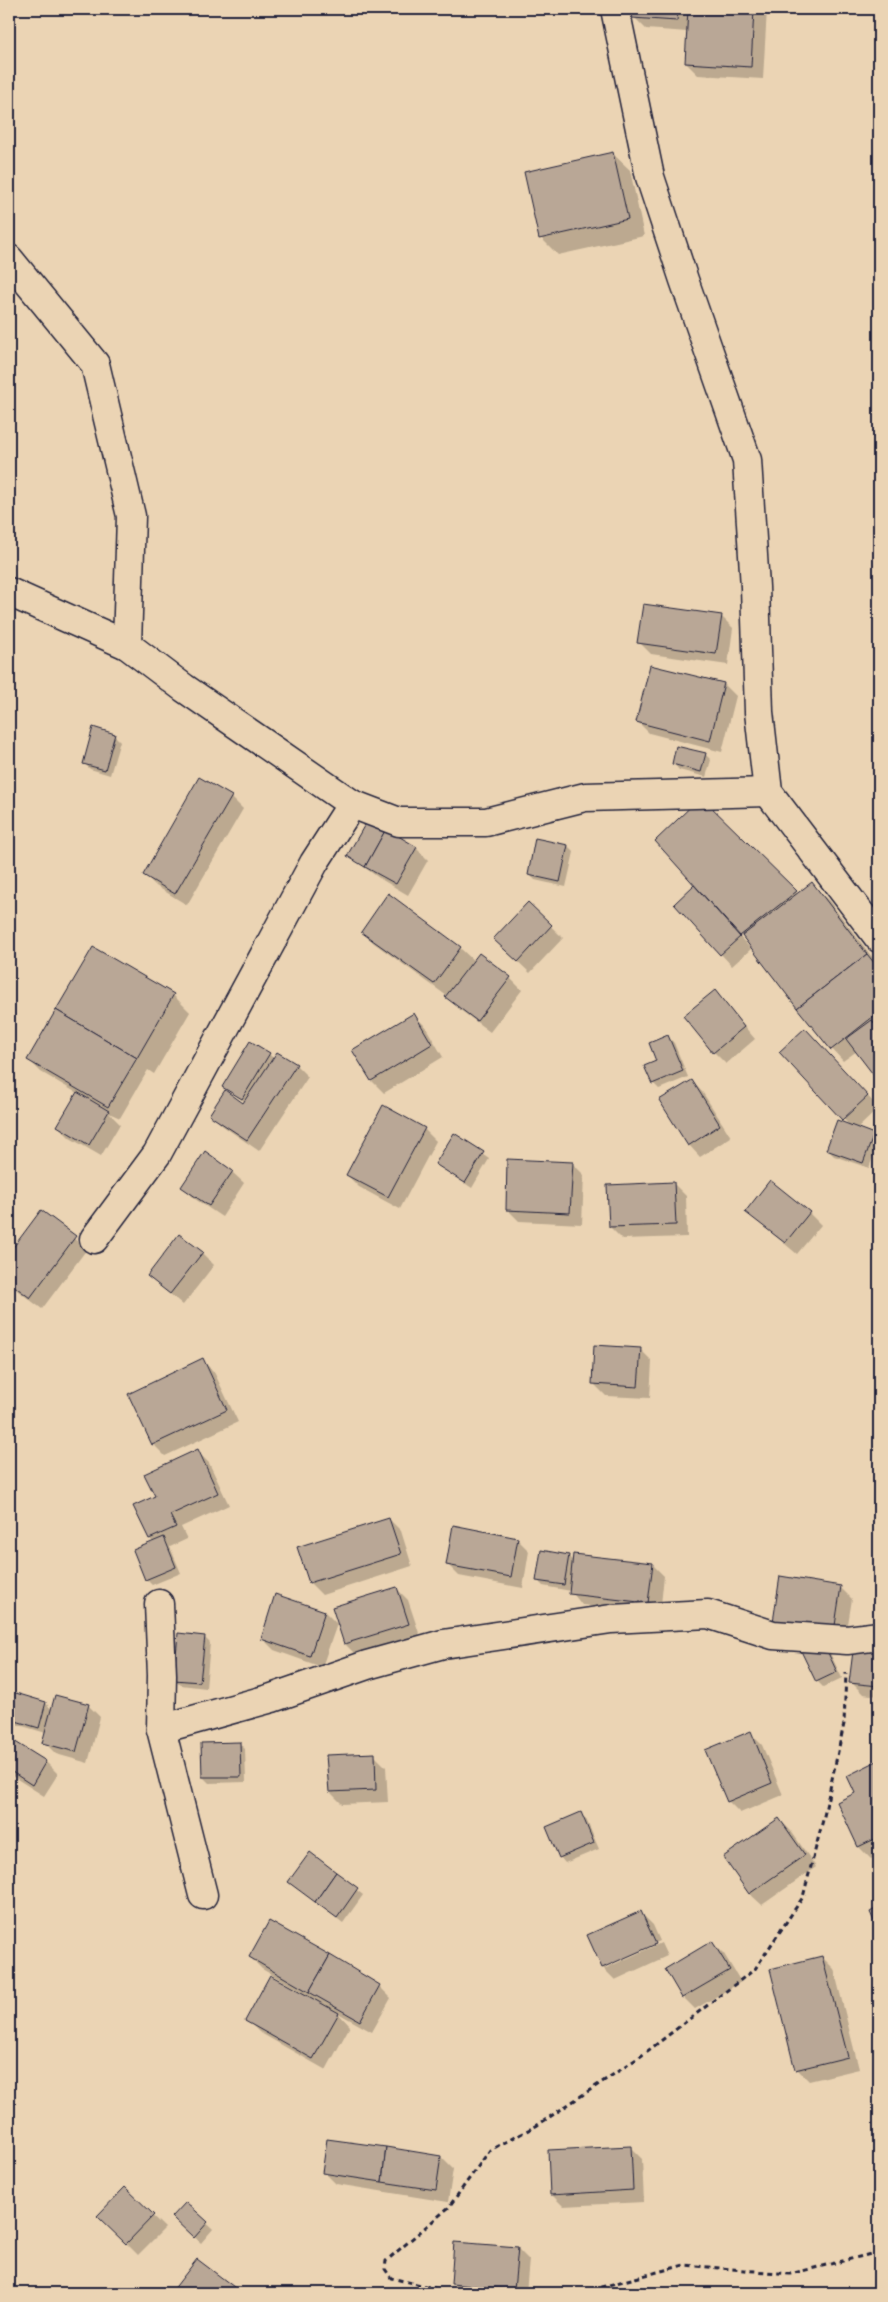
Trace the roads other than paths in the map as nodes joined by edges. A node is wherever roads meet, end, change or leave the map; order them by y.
1 (615, 9) edge
2 (9, 259) edge
3 (9, 592) edge
4 (126, 645) junction
5 (768, 792) junction
6 (352, 804) junction
7 (879, 938) edge
8 (94, 1239) dead end
9 (159, 1604) dead end
10 (879, 1636) edge
11 (161, 1729) junction
12 (203, 1895) dead end

1 - 5 street
2 - 4 street
3 - 4 street
4 - 6 street
5 - 6 street
5 - 7 street
6 - 8 street
9 - 11 street
10 - 11 street
11 - 12 street

